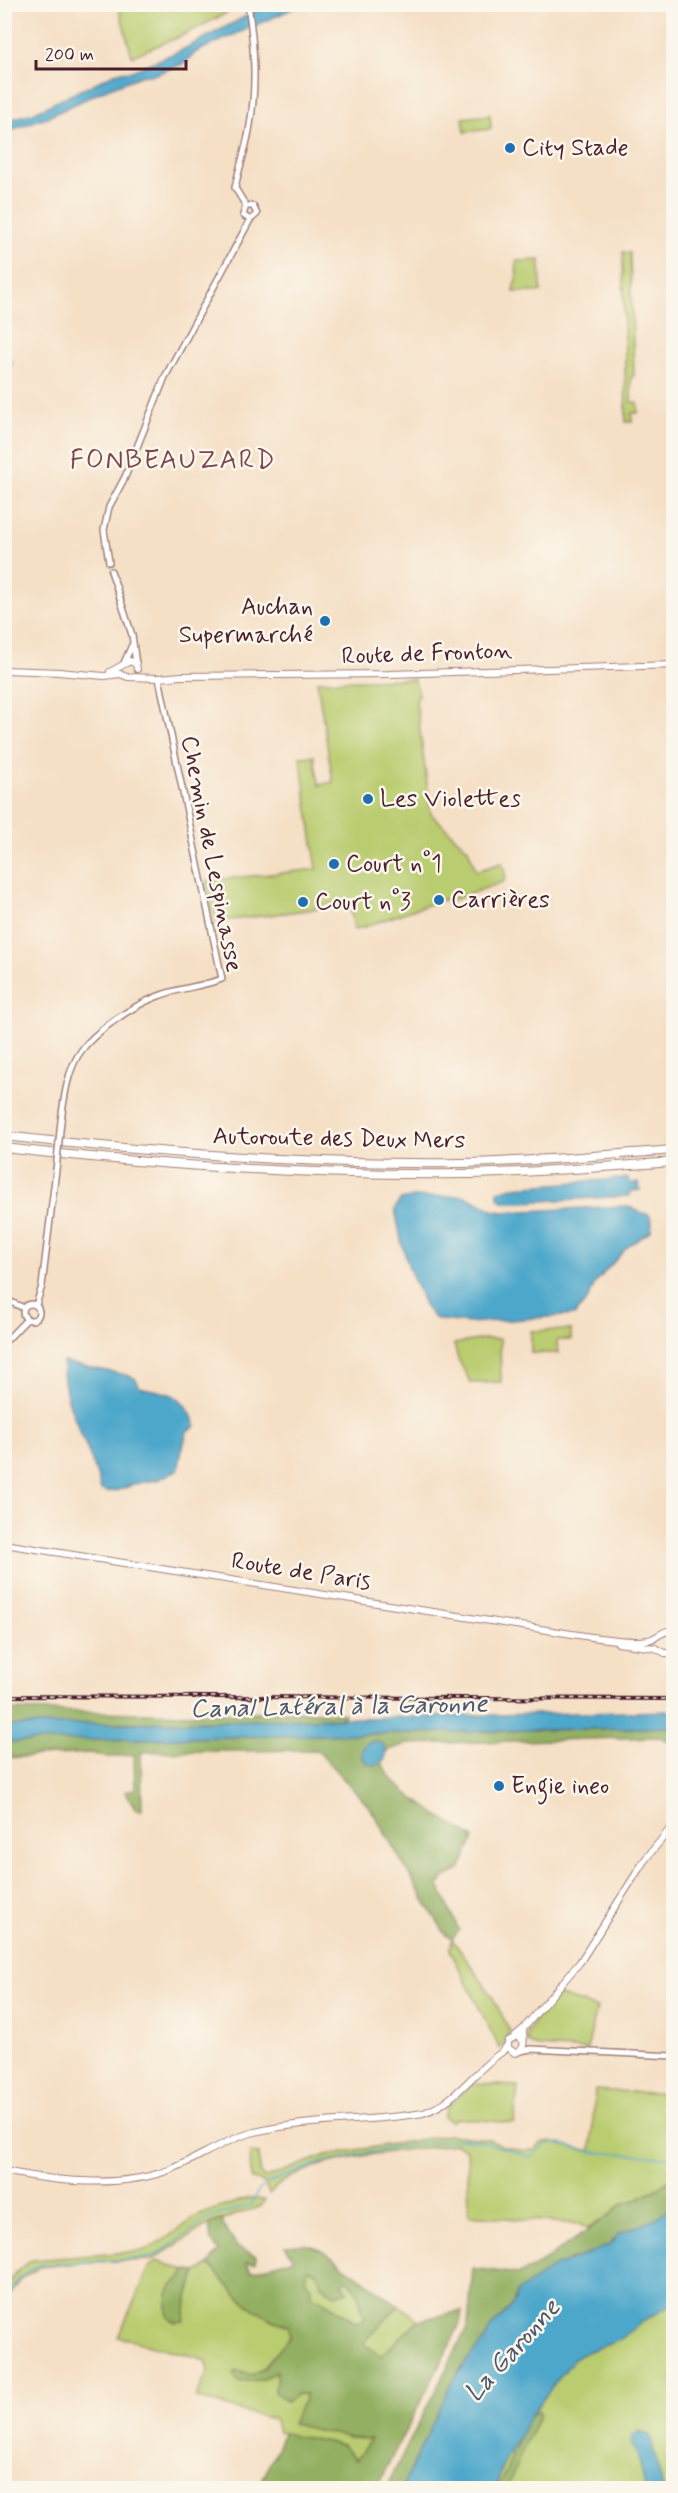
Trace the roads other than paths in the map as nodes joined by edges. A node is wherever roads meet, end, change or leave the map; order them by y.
1 (248, 4) edge
2 (246, 206) junction
3 (250, 220) junction
4 (132, 635) junction
5 (124, 664) junction
6 (674, 665) edge
7 (136, 667) junction
8 (4, 670) edge
9 (58, 672) junction
10 (124, 674) junction
11 (133, 676) junction
12 (181, 676) junction
13 (159, 678) junction
14 (4, 1136) edge
15 (4, 1148) edge
16 (674, 1150) edge
17 (674, 1162) edge
18 (4, 1299) edge
19 (36, 1305) junction
20 (24, 1308) junction
21 (27, 1319) junction
22 (4, 1343) edge
23 (4, 1544) edge
24 (674, 1631) edge
25 (659, 1636) junction
26 (591, 1637) junction
27 (660, 1650) junction
28 (674, 1653) edge
29 (674, 1824) edge
30 (523, 2029) junction
31 (514, 2036) junction
32 (523, 2041) junction
33 (507, 2044) junction
34 (531, 2049) junction
35 (502, 2052) junction
36 (517, 2052) junction
37 (674, 2056) edge
38 (4, 2171) edge

1 - 2 street
2 - 3 street
2 - 3 street
3 - 4 street
4 - 5 street
4 - 7 street
5 - 7 main road
5 - 9 main road
5 - 10 main road
6 - 12 main road, Route de Fronton
7 - 11 main road
7 - 12 main road
8 - 9 main road
9 - 10 main road
10 - 11 main road
11 - 13 main road
12 - 13 main road
13 - 19 street, Chemin de Lespinasse, bridge
14 - 16 highway, Autoroute des Deux Mers
15 - 17 highway, Autoroute des Deux Mers
18 - 20 street
19 - 20 street
19 - 21 street
20 - 21 street
21 - 22 street
23 - 26 main road, Route de Paris
24 - 25 main road, Route de Paris
25 - 26 main road, Route de Paris
25 - 27 main road
26 - 27 main road, Route de Paris
27 - 28 main road, Route de Paris
29 - 30 main road
30 - 31 main road
30 - 32 main road
31 - 32 main road
31 - 33 main road
32 - 34 street
32 - 36 main road
33 - 35 main road
33 - 36 main road
34 - 36 street
34 - 37 street
35 - 36 main road
35 - 38 main road

